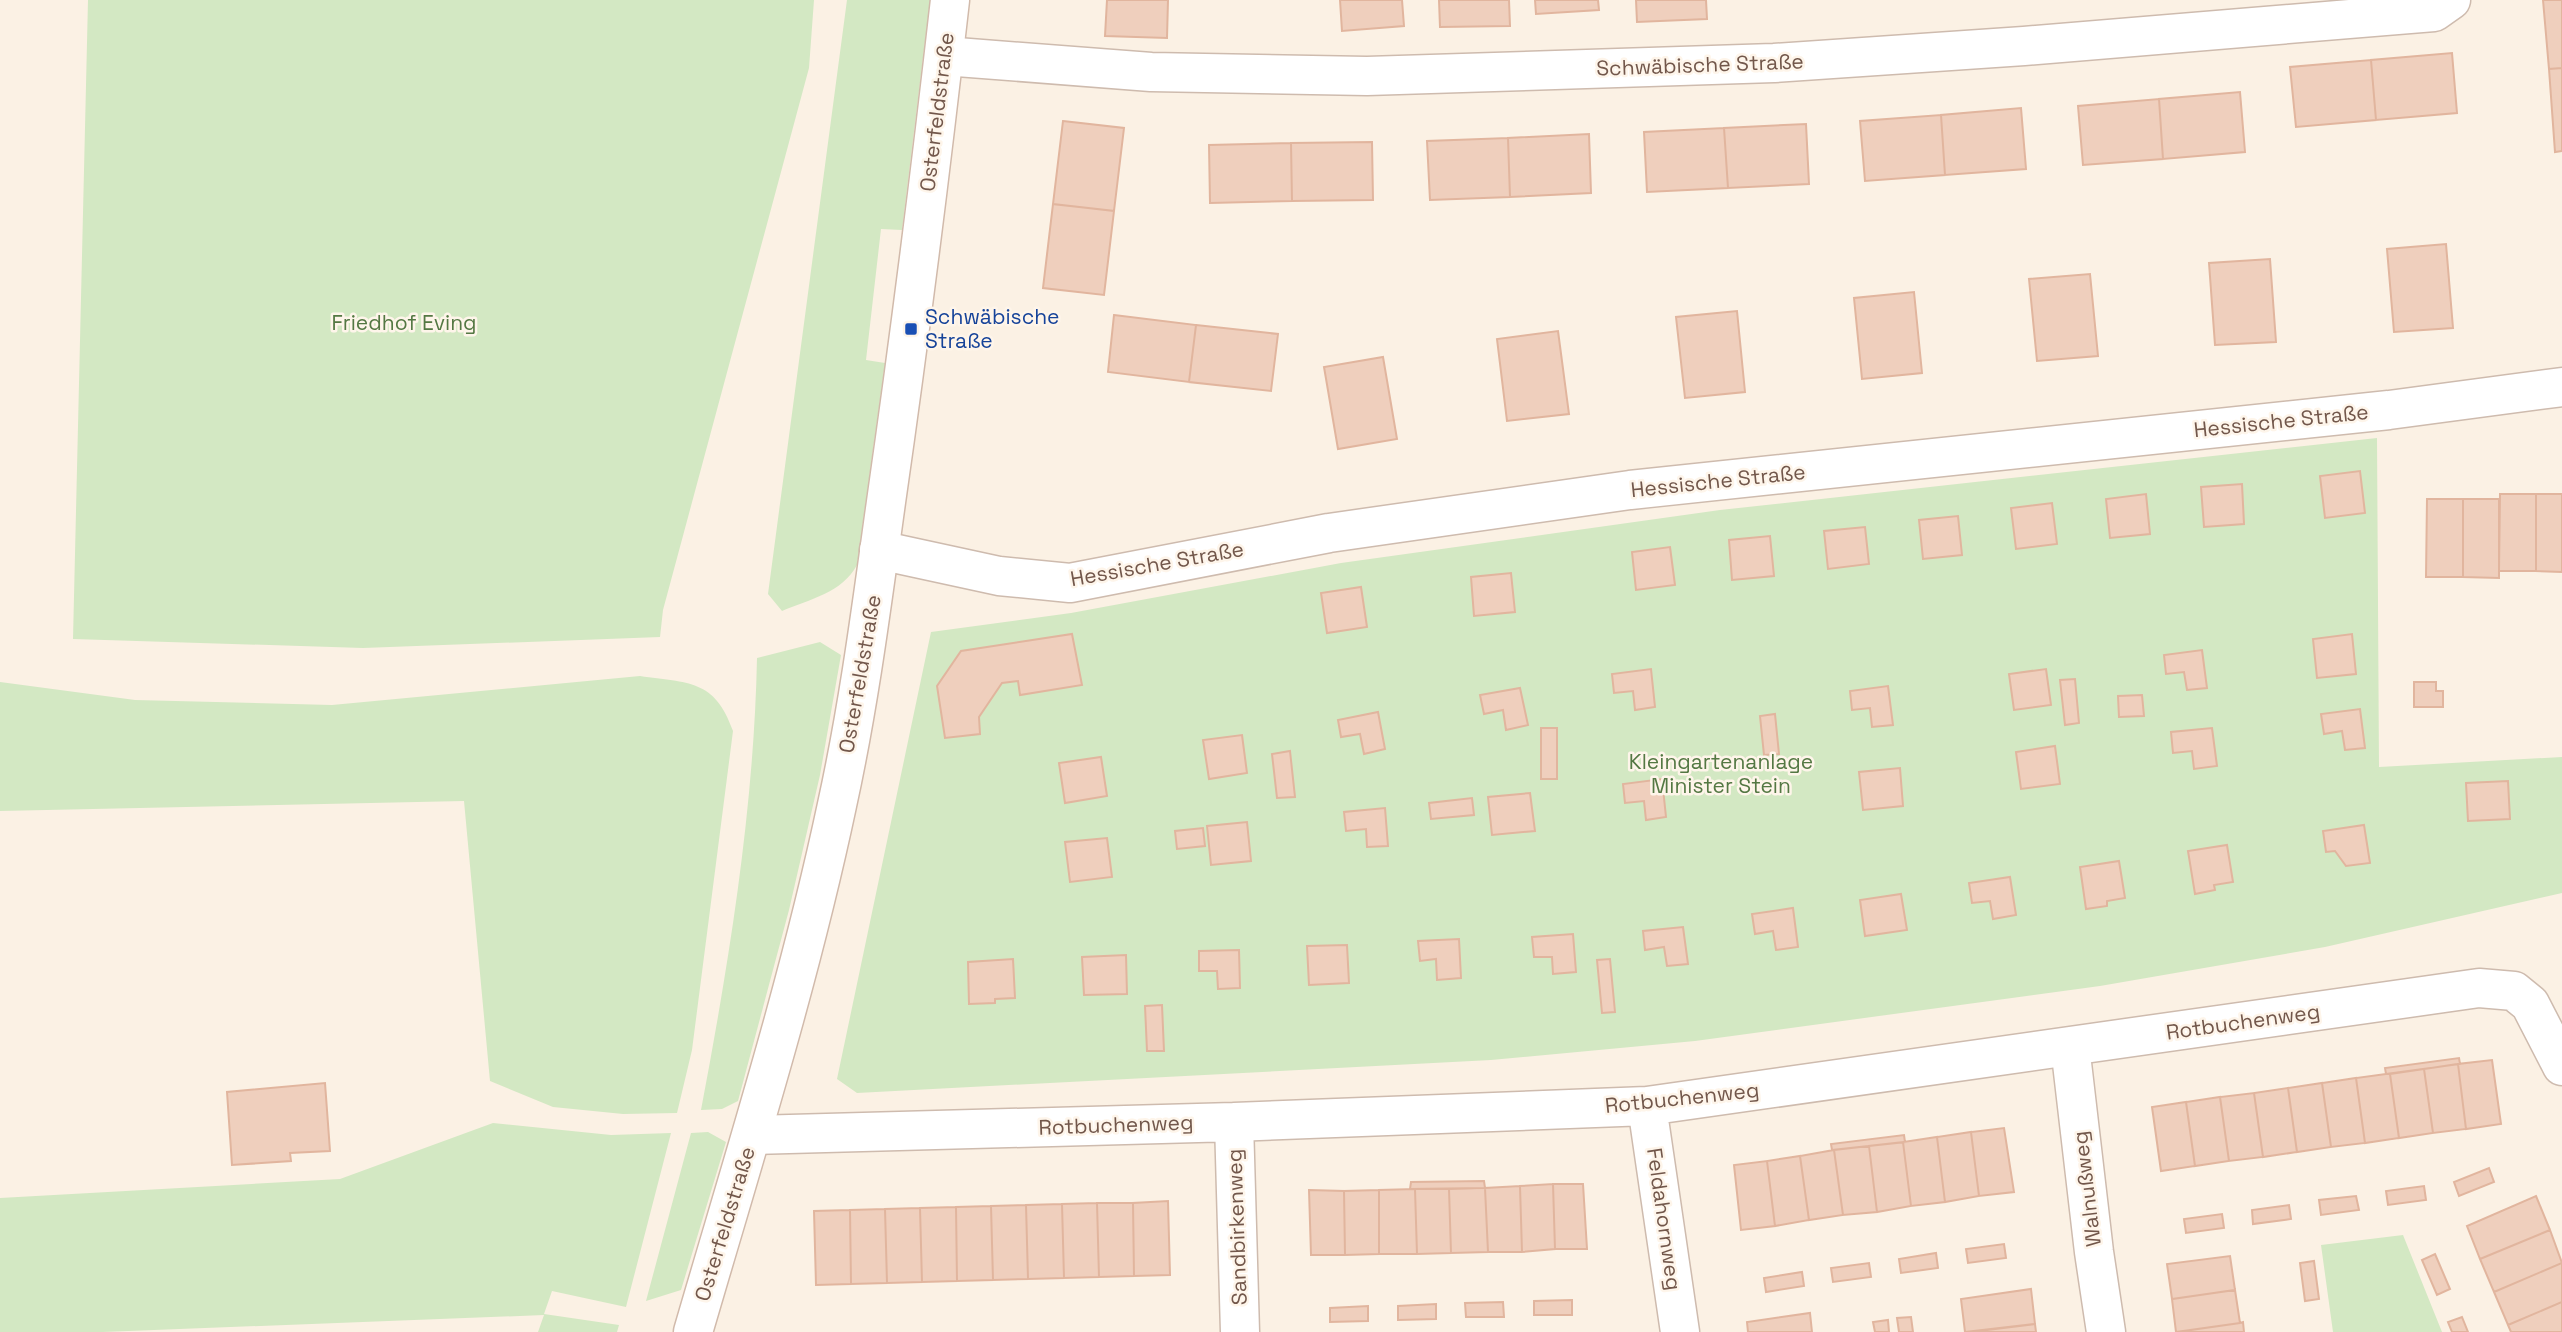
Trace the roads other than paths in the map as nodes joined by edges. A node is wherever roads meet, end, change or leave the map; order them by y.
1 (950, 0) edge
2 (2451, 0) edge
3 (944, 57) junction
4 (2562, 387) edge
5 (879, 550) junction
6 (2070, 1046) junction
7 (2562, 1066) edge
8 (1647, 1106) junction
9 (1234, 1122) junction
10 (753, 1135) junction
11 (693, 1332) edge
12 (1240, 1332) edge
13 (1680, 1332) edge
14 (2106, 1332) edge

1 - 3 street, Osterfeldstraße
2 - 3 street, Schwäbische Straße
3 - 5 street, Osterfeldstraße
4 - 5 street, Hessische Straße
5 - 10 street, Osterfeldstraße
6 - 7 street, Rotbuchenweg
6 - 8 street, Rotbuchenweg
6 - 14 street, Walnußweg
8 - 9 street, Rotbuchenweg
8 - 13 street, Feldahornweg
9 - 10 street, Rotbuchenweg
9 - 12 street, Sandbirkenweg
10 - 11 street, Osterfeldstraße

